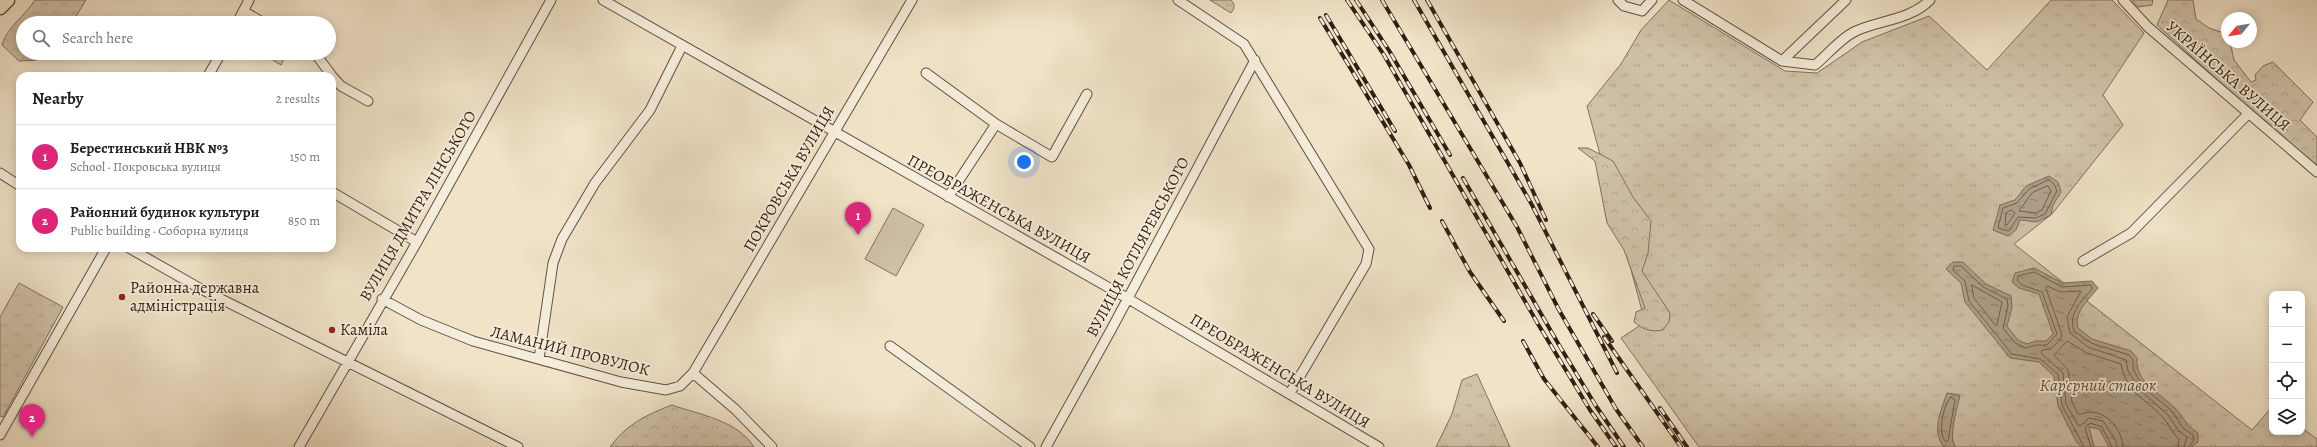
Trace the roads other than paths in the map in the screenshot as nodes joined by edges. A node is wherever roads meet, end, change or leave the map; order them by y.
1 (8, 0) edge
2 (249, 0) edge
3 (551, 0) edge
4 (603, 0) edge
5 (912, 0) edge
6 (1178, 0) edge
7 (1652, 0) edge
8 (1683, 0) edge
9 (1846, 0) edge
10 (1930, 0) edge
11 (2123, 0) edge
12 (1624, 2) edge
13 (0, 8) edge
14 (243, 11) junction
15 (240, 16) edge
16 (252, 16) edge
17 (682, 46) junction
18 (216, 60) edge
19 (320, 60) edge
20 (1255, 60) junction
21 (1782, 61) junction
22 (210, 72) edge
23 (329, 72) edge
24 (926, 73) dead end
25 (336, 80) edge
26 (1087, 94) dead end
27 (368, 100) dead end
28 (2248, 114) junction
29 (996, 124) junction
30 (834, 132) junction
31 (2317, 172) edge
32 (0, 173) edge
33 (16, 183) edge
34 (336, 194) edge
35 (948, 197) junction
36 (416, 242) junction
37 (104, 252) edge
38 (136, 252) edge
39 (2083, 261) dead end
40 (1127, 298) junction
41 (382, 299) junction
42 (890, 346) dead end
43 (539, 359) junction
44 (346, 363) junction
45 (693, 373) junction
46 (1290, 394) junction
47 (0, 436) edge
48 (299, 447) edge
49 (518, 447) edge
50 (772, 447) edge
51 (1030, 447) edge
52 (1046, 447) edge
53 (1379, 447) edge

1 - 13 highway
2 - 14 street
3 - 36 street, ВУЛИЦЯ ДМИТРА ЛІНСЬКОГО
4 - 17 street, ПРЕОБРАЖЕНСЬКА ВУЛИЦЯ
5 - 30 street, ПОКРОВСЬКА ВУЛИЦЯ
6 - 20 street
7 - 12 street
8 - 21 street
9 - 21 street
10 - 21 street
11 - 28 street, УКРАЇНСЬКА ВУЛИЦЯ
14 - 15 street
14 - 16 street
17 - 30 street, ПРЕОБРАЖЕНСЬКА ВУЛИЦЯ
17 - 43 street
18 - 22 street
19 - 23 street
20 - 40 street, ВУЛИЦЯ КОТЛЯРЕВСЬКОГО
20 - 46 street
24 - 29 street
25 - 27 street
26 - 29 street
28 - 31 street, УКРАЇНСЬКА ВУЛИЦЯ
28 - 39 street
29 - 35 street
30 - 35 street, ПРЕОБРАЖЕНСЬКА ВУЛИЦЯ
30 - 45 street, ПОКРОВСЬКА ВУЛИЦЯ
32 - 33 street
34 - 36 street
35 - 40 street, ПРЕОБРАЖЕНСЬКА ВУЛИЦЯ
36 - 41 street, ВУЛИЦЯ ДМИТРА ЛІНСЬКОГО
37 - 47 street
38 - 44 street
40 - 46 street, ПРЕОБРАЖЕНСЬКА ВУЛИЦЯ
40 - 52 street, ВУЛИЦЯ КОТЛЯРЕВСЬКОГО
41 - 43 street, ЛАМАНИЙ ПРОВУЛОК
41 - 44 street, ВУЛИЦЯ ДМИТРА ЛІНСЬКОГО
42 - 51 street
43 - 45 street, ЛАМАНИЙ ПРОВУЛОК
44 - 48 street, ВУЛИЦЯ ДМИТРА ЛІНСЬКОГО
44 - 49 street
45 - 50 street
46 - 53 street, ПРЕОБРАЖЕНСЬКА ВУЛИЦЯ

